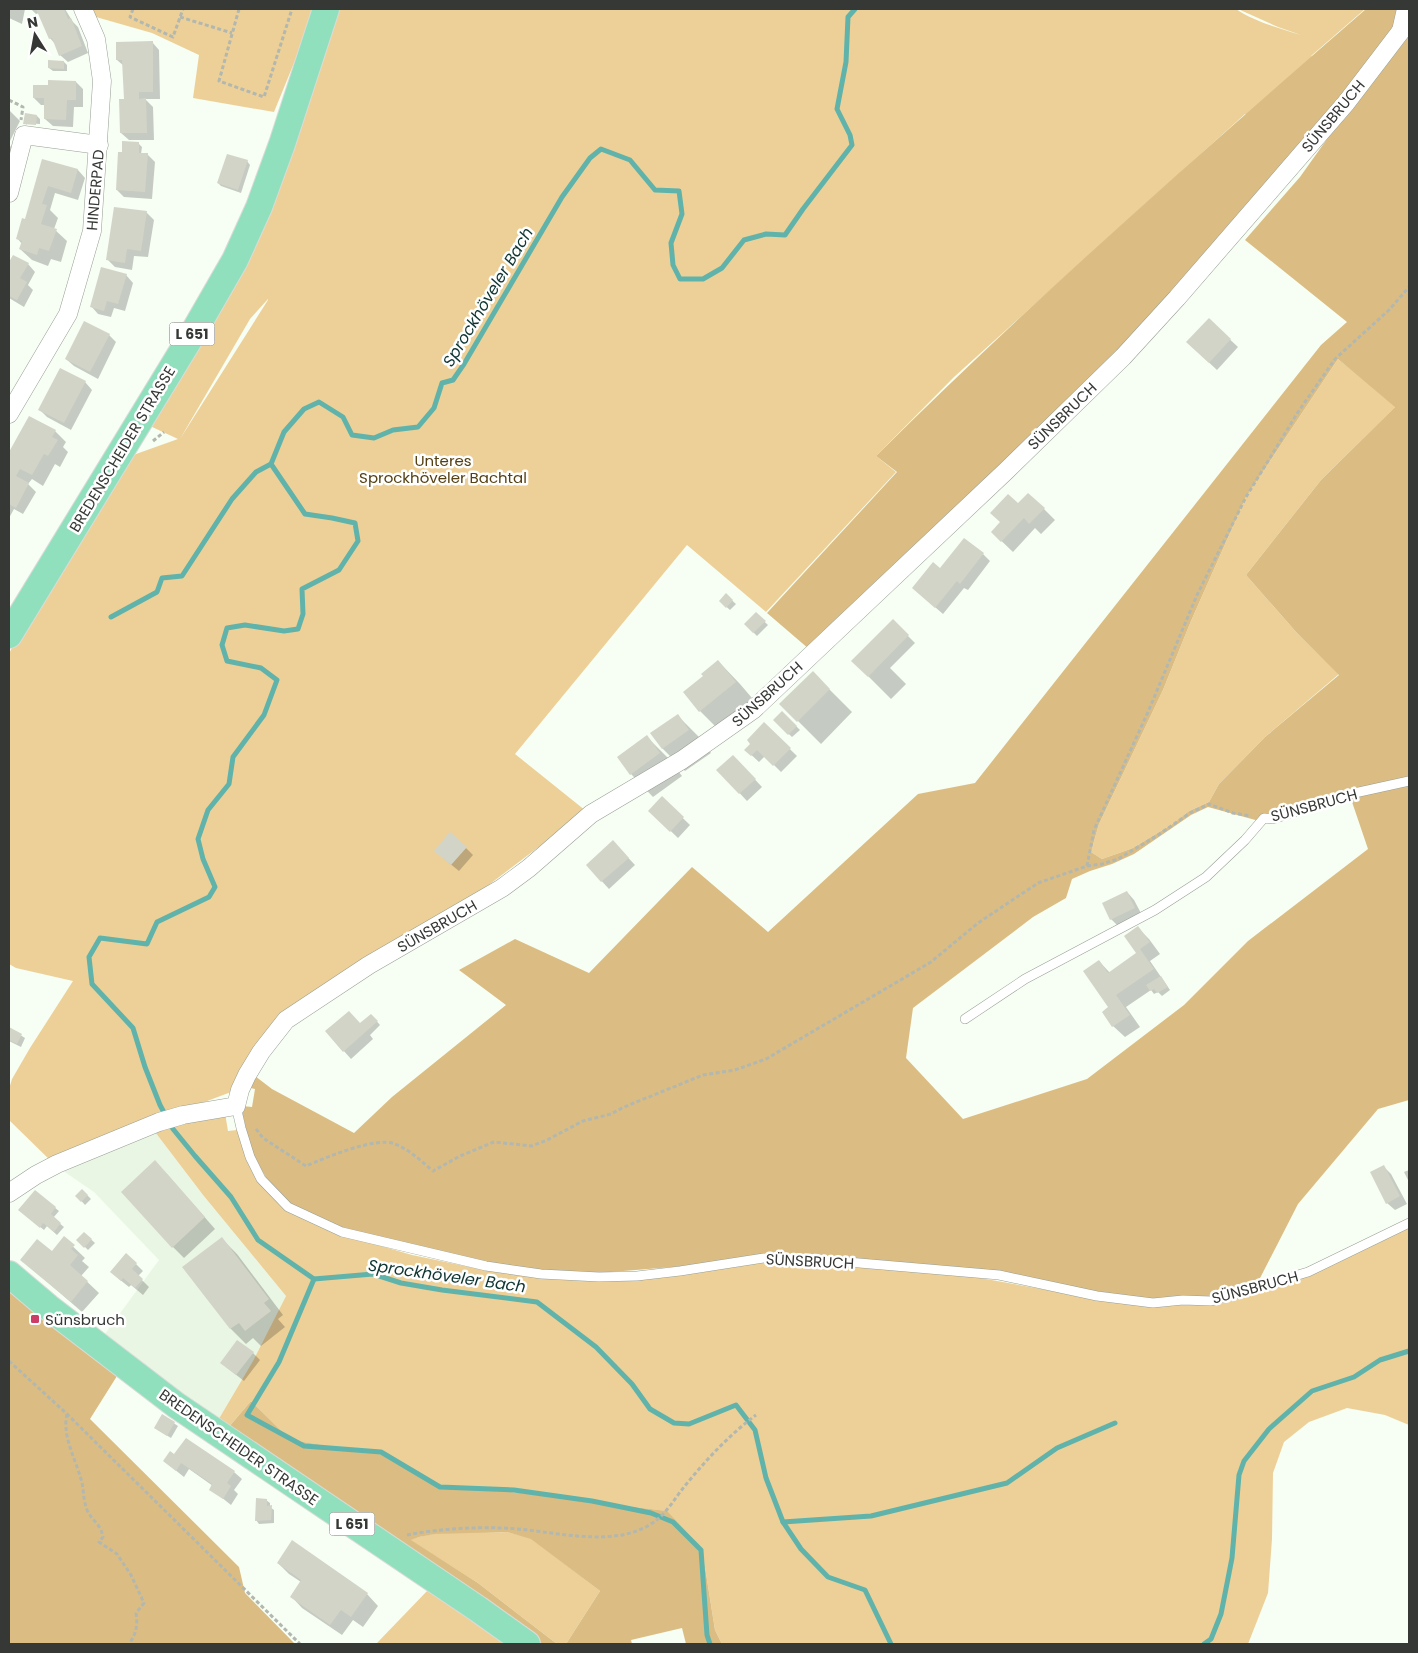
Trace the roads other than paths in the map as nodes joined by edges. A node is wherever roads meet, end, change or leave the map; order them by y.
1 (83, 9) edge
2 (326, 9) edge
3 (1406, 9) edge
4 (1405, 27) edge
5 (99, 145) junction
6 (9, 193) edge
7 (9, 414) edge
8 (9, 635) edge
9 (1409, 781) edge
10 (965, 1020) dead end
11 (236, 1107) junction
12 (9, 1193) edge
13 (1409, 1223) edge
14 (9, 1274) edge
15 (527, 1644) edge

1 - 5 street, HINDERPAD
2 - 8 main road, BREDENSCHEIDER STRASSE / L 651
3 - 4 street
4 - 11 street, SÜNSBRUCH
5 - 6 street
5 - 7 street, HINDERPAD
9 - 10 lane, SÜNSBRUCH
11 - 12 street
11 - 13 lane, SÜNSBRUCH
14 - 15 main road, BREDENSCHEIDER STRASSE / L 651

